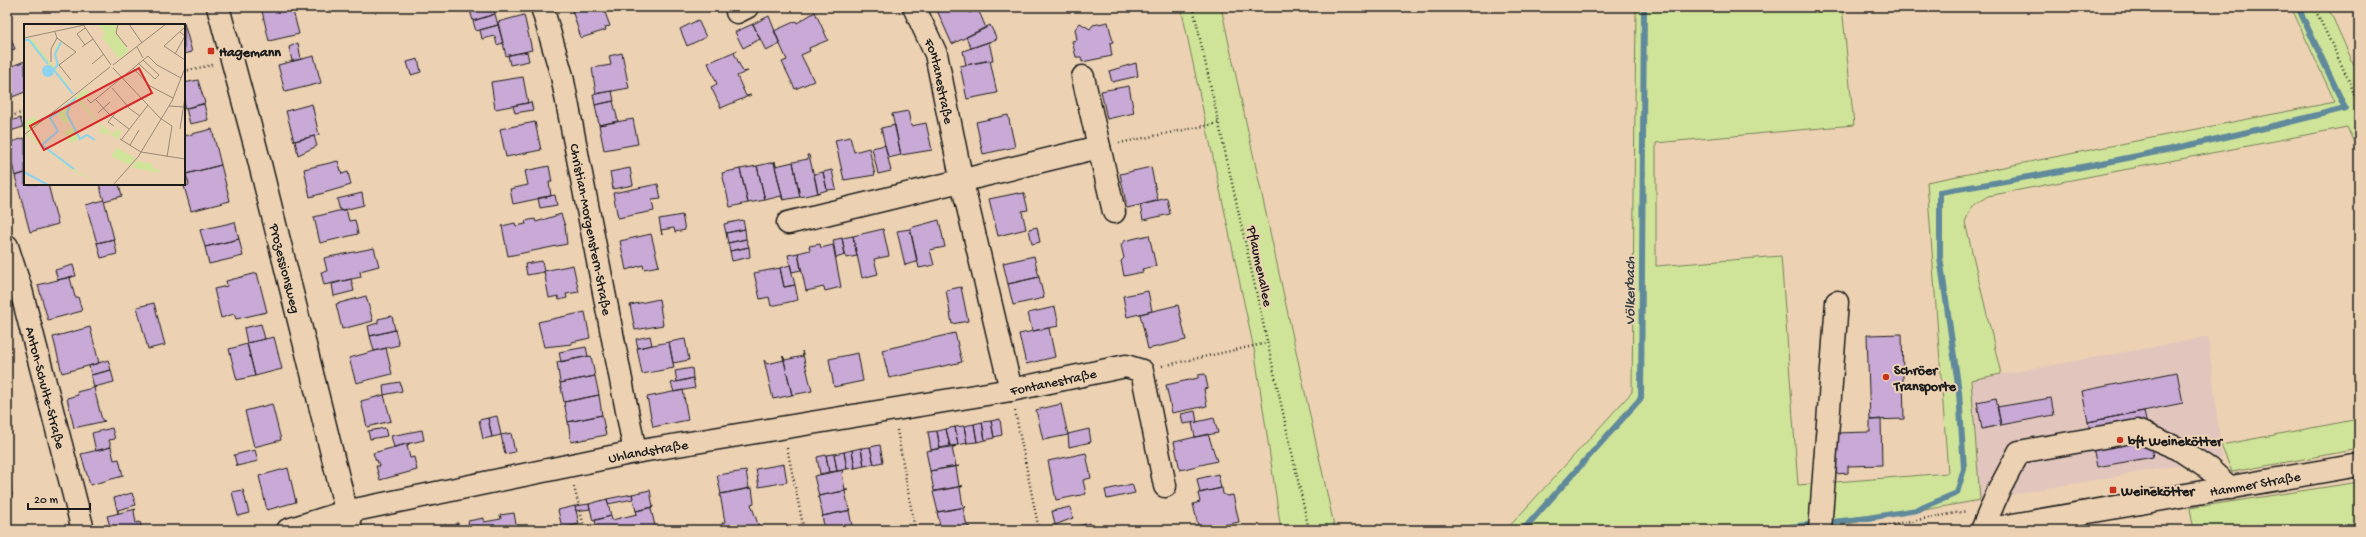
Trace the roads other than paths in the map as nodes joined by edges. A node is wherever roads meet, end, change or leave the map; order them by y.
1 (218, 7) edge
2 (542, 7) edge
3 (914, 7) edge
4 (1083, 77) dead end
5 (1099, 147) junction
6 (962, 182) junction
7 (1114, 212) dead end
8 (788, 223) dead end
9 (7, 246) edge
10 (1837, 302) dead end
11 (1011, 390) junction
12 (635, 452) junction
13 (2359, 465) edge
14 (1165, 486) dead end
15 (2230, 488) junction
16 (348, 521) edge
17 (1820, 523) edge
18 (83, 530) edge
19 (288, 530) edge
20 (1983, 530) edge

1 - 16 street, Prozessionsweg
2 - 12 street, Christian-Morgenstern-Straße
3 - 6 street, Fontanestraße
4 - 5 street
5 - 6 street
5 - 7 street
6 - 8 street
6 - 11 street, Fontanestraße
9 - 18 street, Anton-Schulte-Straße
10 - 17 street
11 - 12 street, Uhlandstraße
11 - 14 street, Fontanestraße
12 - 16 street, Uhlandstraße
13 - 15 street, Hammer Straße
15 - 20 street, Hammer Straße
15 - 20 street
16 - 19 street, Uhlandstraße

